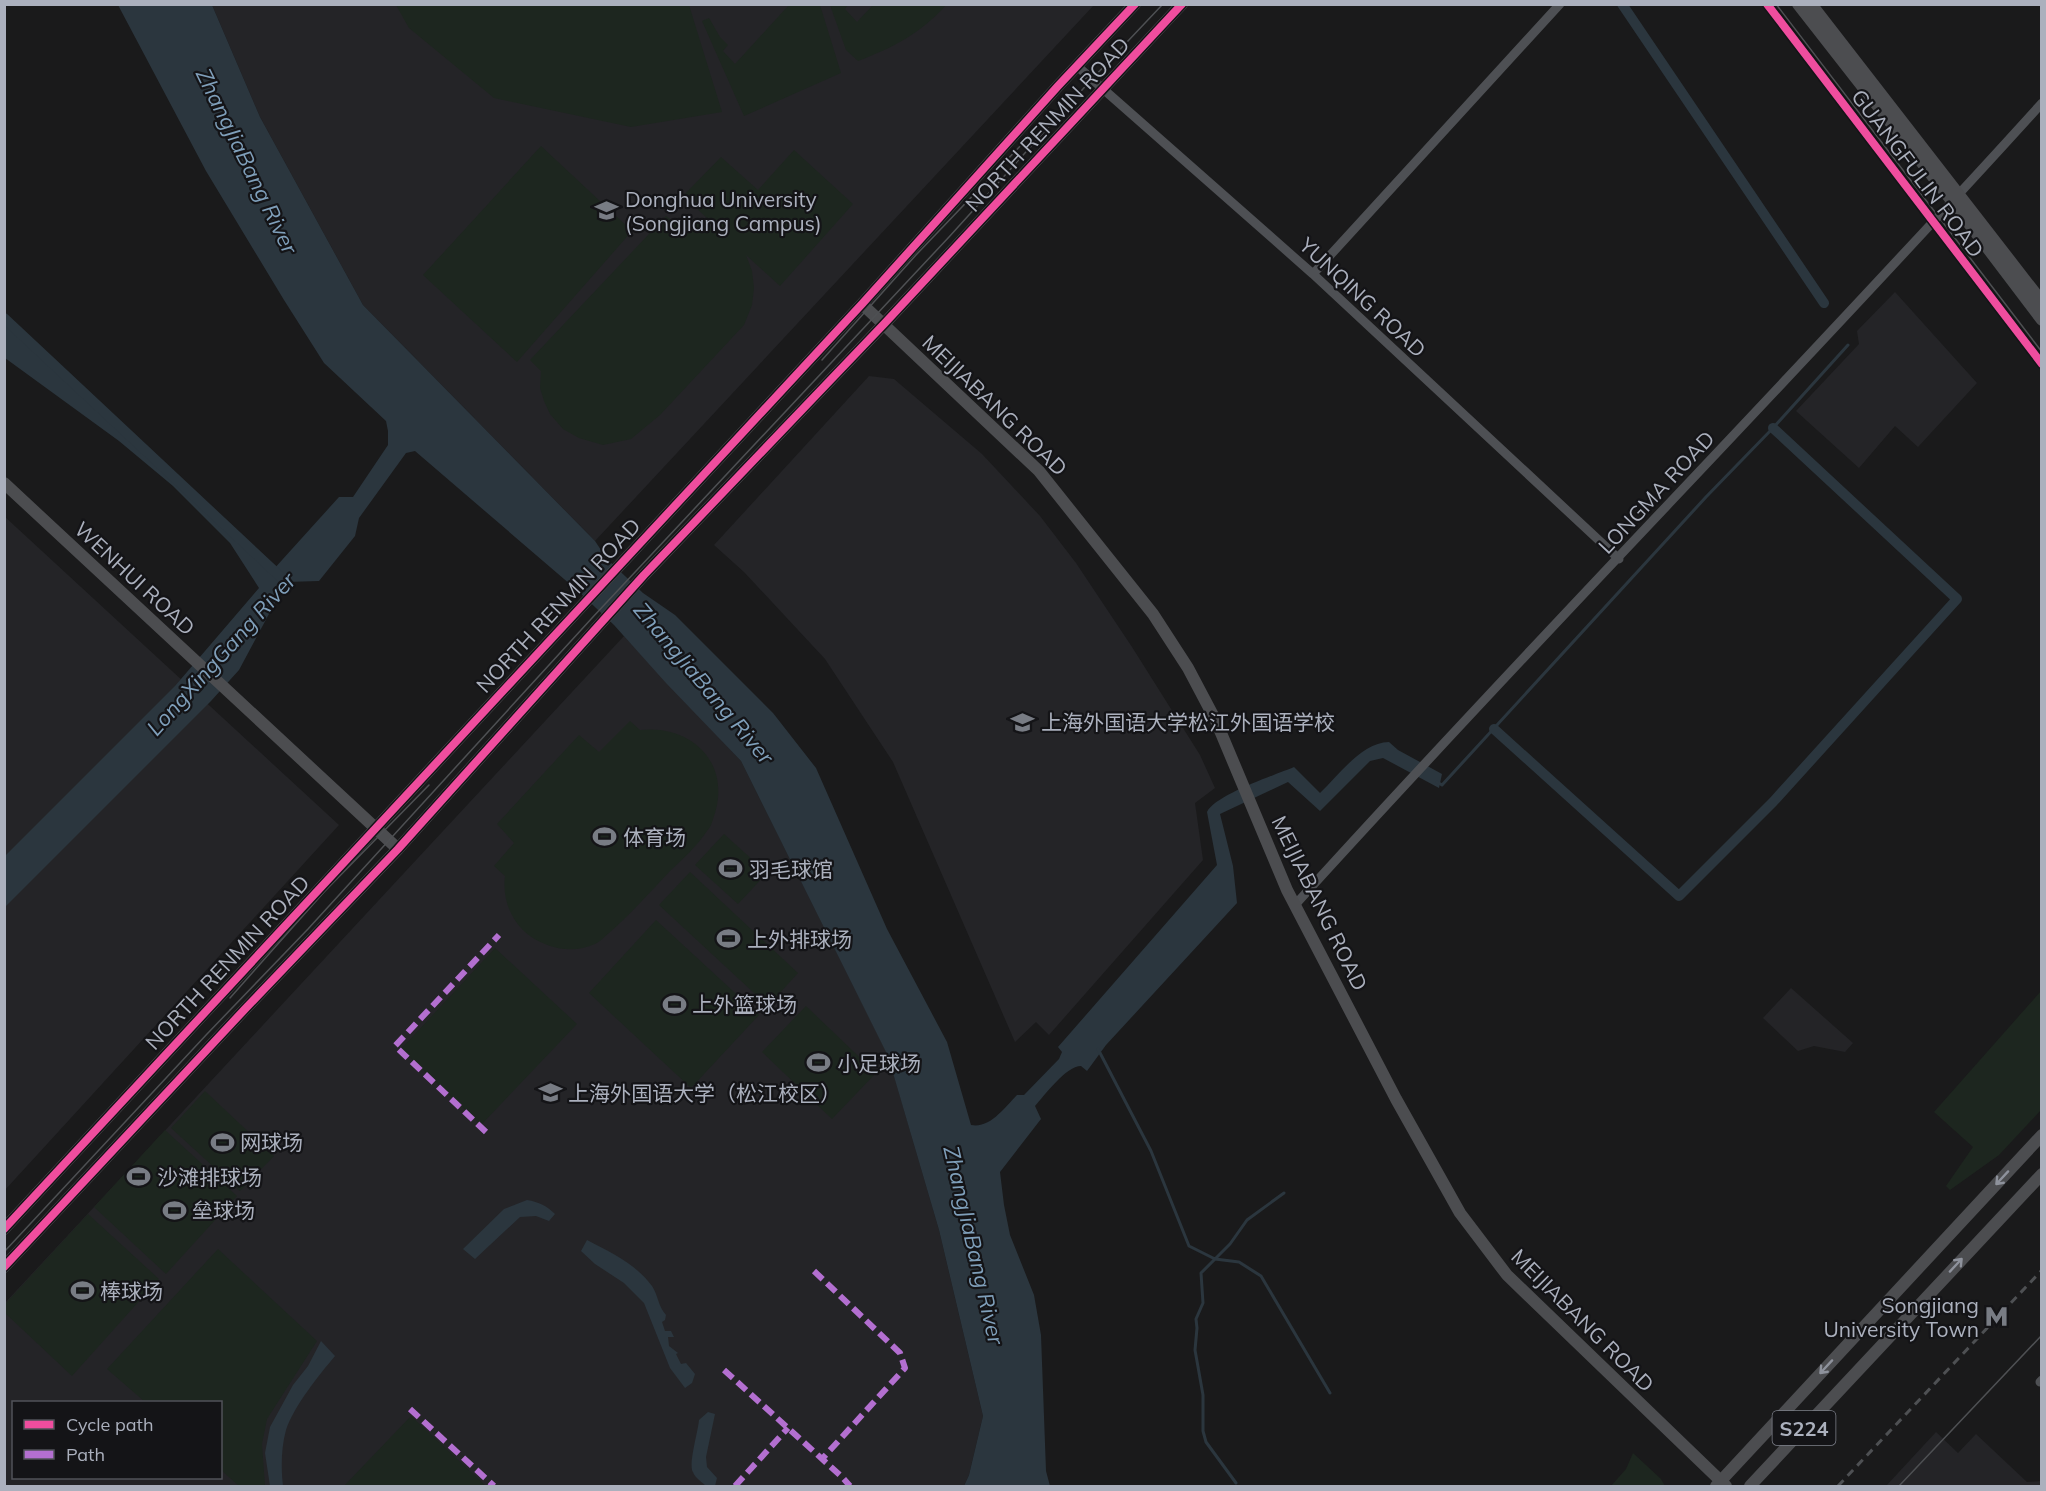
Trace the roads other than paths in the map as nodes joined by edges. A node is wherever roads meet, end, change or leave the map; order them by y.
1 (1135, 4) edge
2 (1182, 4) edge
3 (1560, 4) edge
4 (1798, 4) edge
5 (1811, 4) edge
6 (1077, 66) junction
7 (1104, 89) junction
8 (2042, 103) edge
9 (1955, 198) junction
10 (1312, 274) junction
11 (2042, 302) edge
12 (862, 304) junction
13 (2042, 320) edge
14 (884, 324) junction
15 (4, 483) edge
16 (1619, 559) junction
17 (376, 828) junction
18 (398, 849) junction
19 (1296, 905) junction
20 (2042, 1135) edge
21 (2042, 1174) edge
22 (4, 1229) edge
23 (4, 1267) edge
24 (1721, 1485) edge
25 (1750, 1486) edge

1 - 6 main road, NORTH RENMIN ROAD
2 - 7 main road, NORTH RENMIN ROAD
3 - 10 street
4 - 9 main road, GUANGFULIN ROAD
5 - 9 main road, GUANGFULIN ROAD
6 - 7 street, YUNQING ROAD
6 - 12 main road, NORTH RENMIN ROAD
7 - 10 street, YUNQING ROAD
7 - 14 main road, NORTH RENMIN ROAD
8 - 9 street, LONGMA ROAD
9 - 11 main road, GUANGFULIN ROAD
9 - 13 main road, GUANGFULIN ROAD
9 - 16 street, LONGMA ROAD
10 - 16 street, YUNQING ROAD
12 - 14 main road, MEIJIABANG ROAD
12 - 17 main road, NORTH RENMIN ROAD
14 - 18 main road, NORTH RENMIN ROAD
14 - 19 main road, MEIJIABANG ROAD
15 - 17 main road, WENHUI ROAD
16 - 19 street, LONGMA ROAD
17 - 18 main road, WENHUI ROAD
17 - 22 main road, NORTH RENMIN ROAD
18 - 23 main road, NORTH RENMIN ROAD
19 - 24 main road, MEIJIABANG ROAD
20 -> 24 main road, S224
25 -> 21 main road, S224

